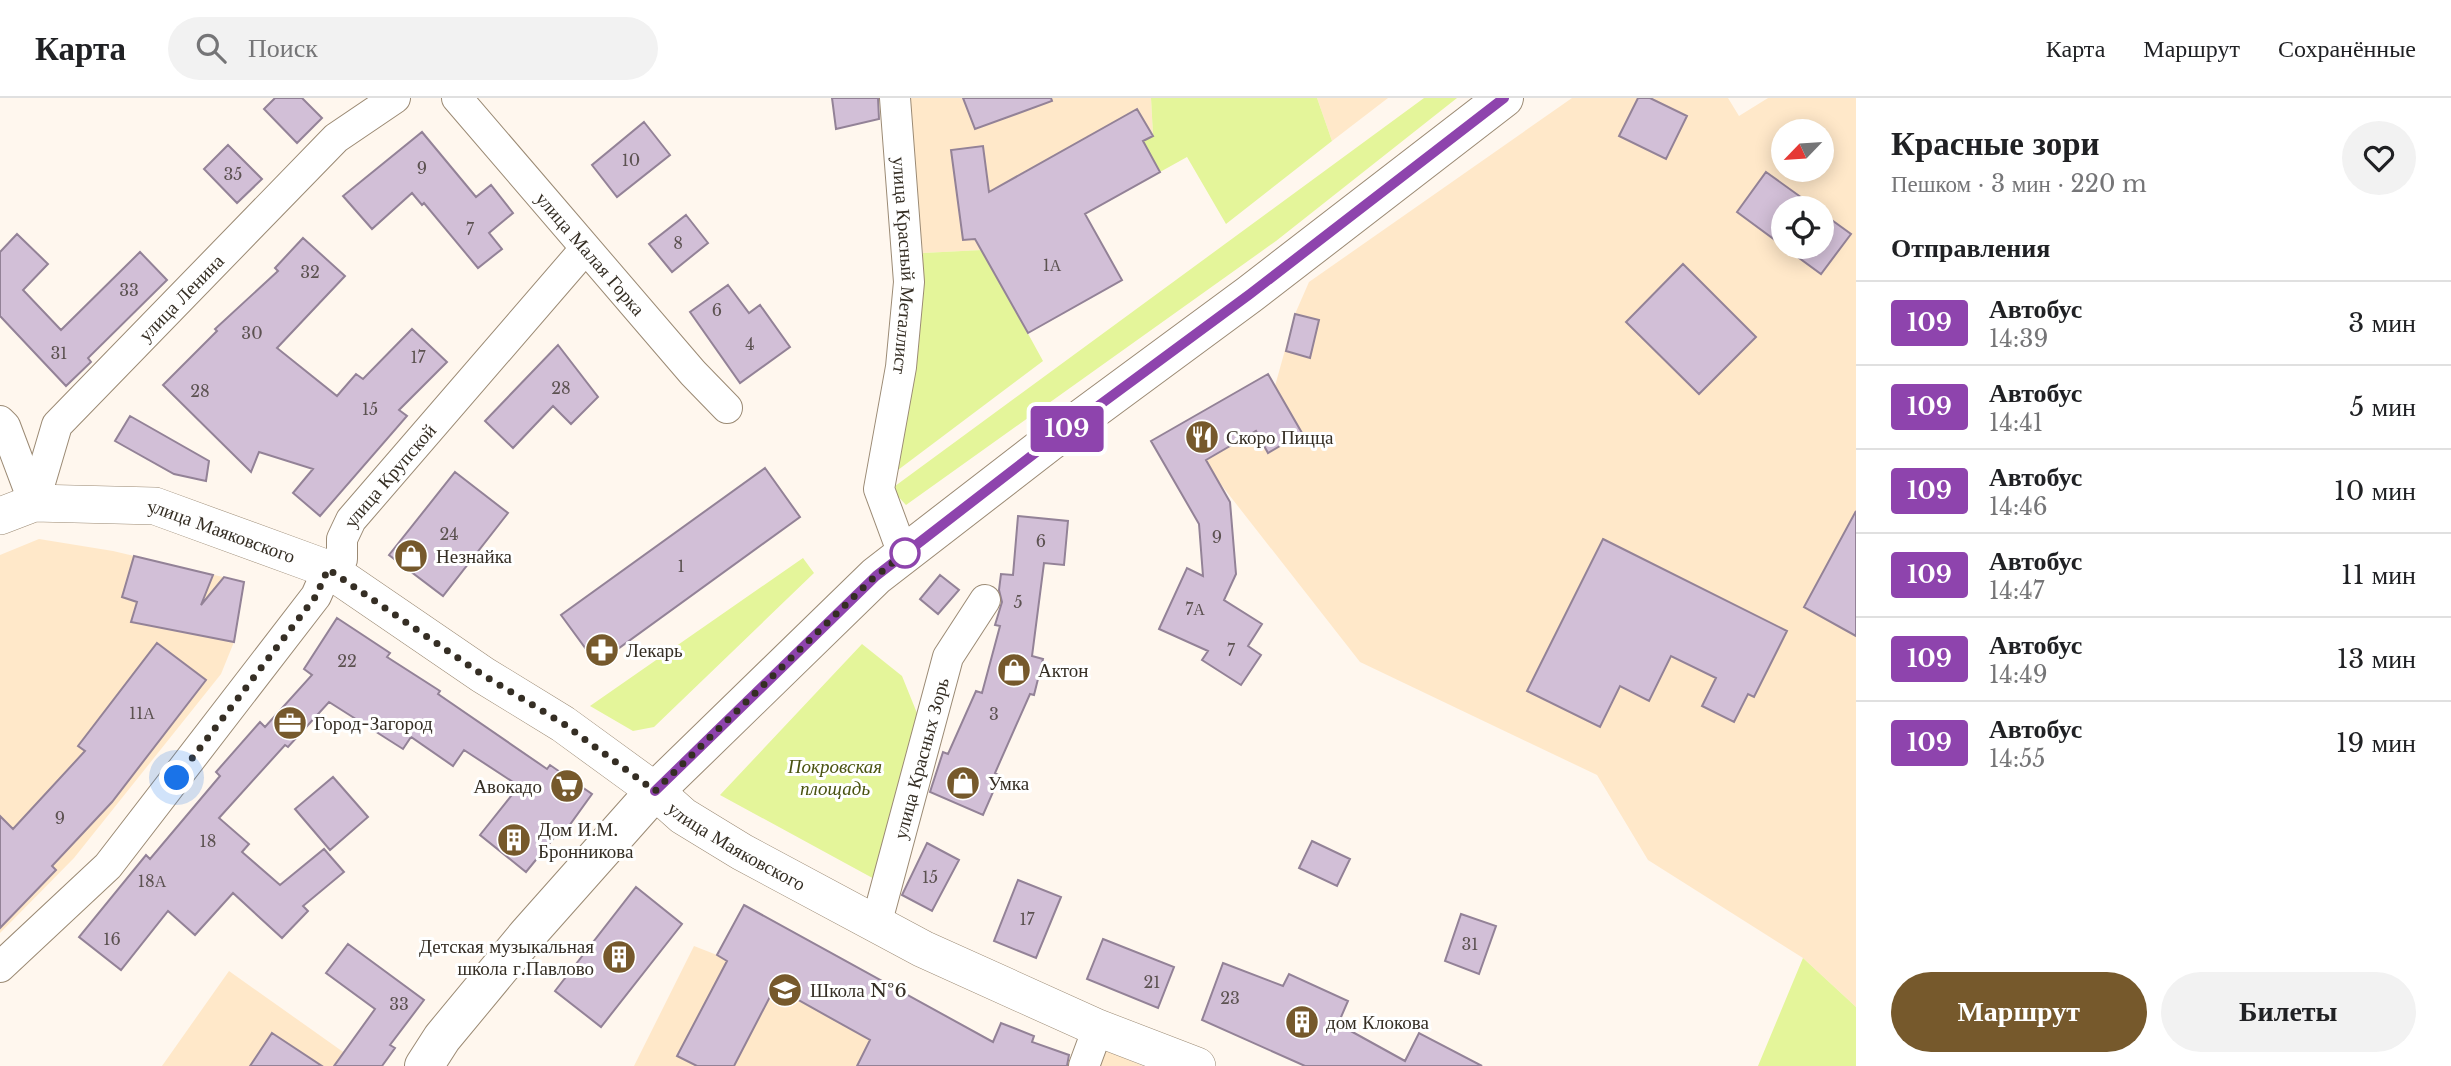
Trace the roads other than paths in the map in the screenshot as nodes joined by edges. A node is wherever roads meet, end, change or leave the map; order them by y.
1 (395, 98) edge
2 (457, 98) edge
3 (895, 98) edge
4 (1504, 98) edge
5 (585, 249) junction
6 (727, 408) dead end
7 (0, 421) edge
8 (34, 503) junction
9 (0, 516) edge
10 (904, 554) junction
11 (328, 569) junction
12 (985, 600) dead end
13 (655, 791) junction
14 (873, 923) junction
15 (0, 967) edge
16 (1098, 1028) junction
17 (424, 1066) edge
18 (1084, 1066) edge
19 (1197, 1066) edge

1 - 8 street, улица Ленина
2 - 5 street, улица Малая Горка
3 - 10 street, улица Красный Металлист
4 - 10 main road
5 - 6 street, улица Малая Горка
5 - 11 street, улица Крупской
7 - 8 street
8 - 9 street
8 - 11 street, улица Маяковского
10 - 13 main road
11 - 13 street, улица Маяковского
11 - 15 street, улица Крупской
12 - 14 street, улица Красных Зорь
13 - 14 street, улица Маяковского
13 - 17 main road
14 - 16 street, улица Маяковского
16 - 18 street
16 - 19 street, улица Маяковского

